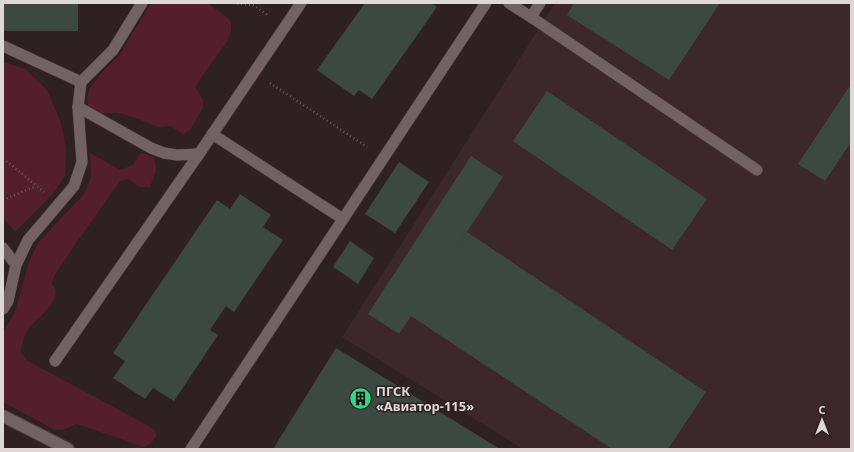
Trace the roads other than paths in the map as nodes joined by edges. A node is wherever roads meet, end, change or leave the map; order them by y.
1 (142, 3) edge
2 (302, 3) edge
3 (486, 3) edge
4 (509, 3) edge
5 (540, 3) edge
6 (531, 17) junction
7 (3, 46) edge
8 (81, 82) junction
9 (78, 107) junction
10 (212, 134) junction
11 (199, 154) junction
12 (756, 170) dead end
13 (343, 219) junction
14 (3, 248) edge
15 (16, 265) junction
16 (3, 309) edge
17 (55, 361) dead end
18 (3, 416) edge
19 (68, 449) edge
20 (191, 449) edge

1 - 8 lane
2 - 10 lane
3 - 13 lane
4 - 6 lane
5 - 6 lane
6 - 12 lane
7 - 8 lane
8 - 9 lane
9 - 11 lane
9 - 15 lane
10 - 11 lane
10 - 13 lane
11 - 17 lane
13 - 20 lane
14 - 15 lane
15 - 16 lane
18 - 19 street

